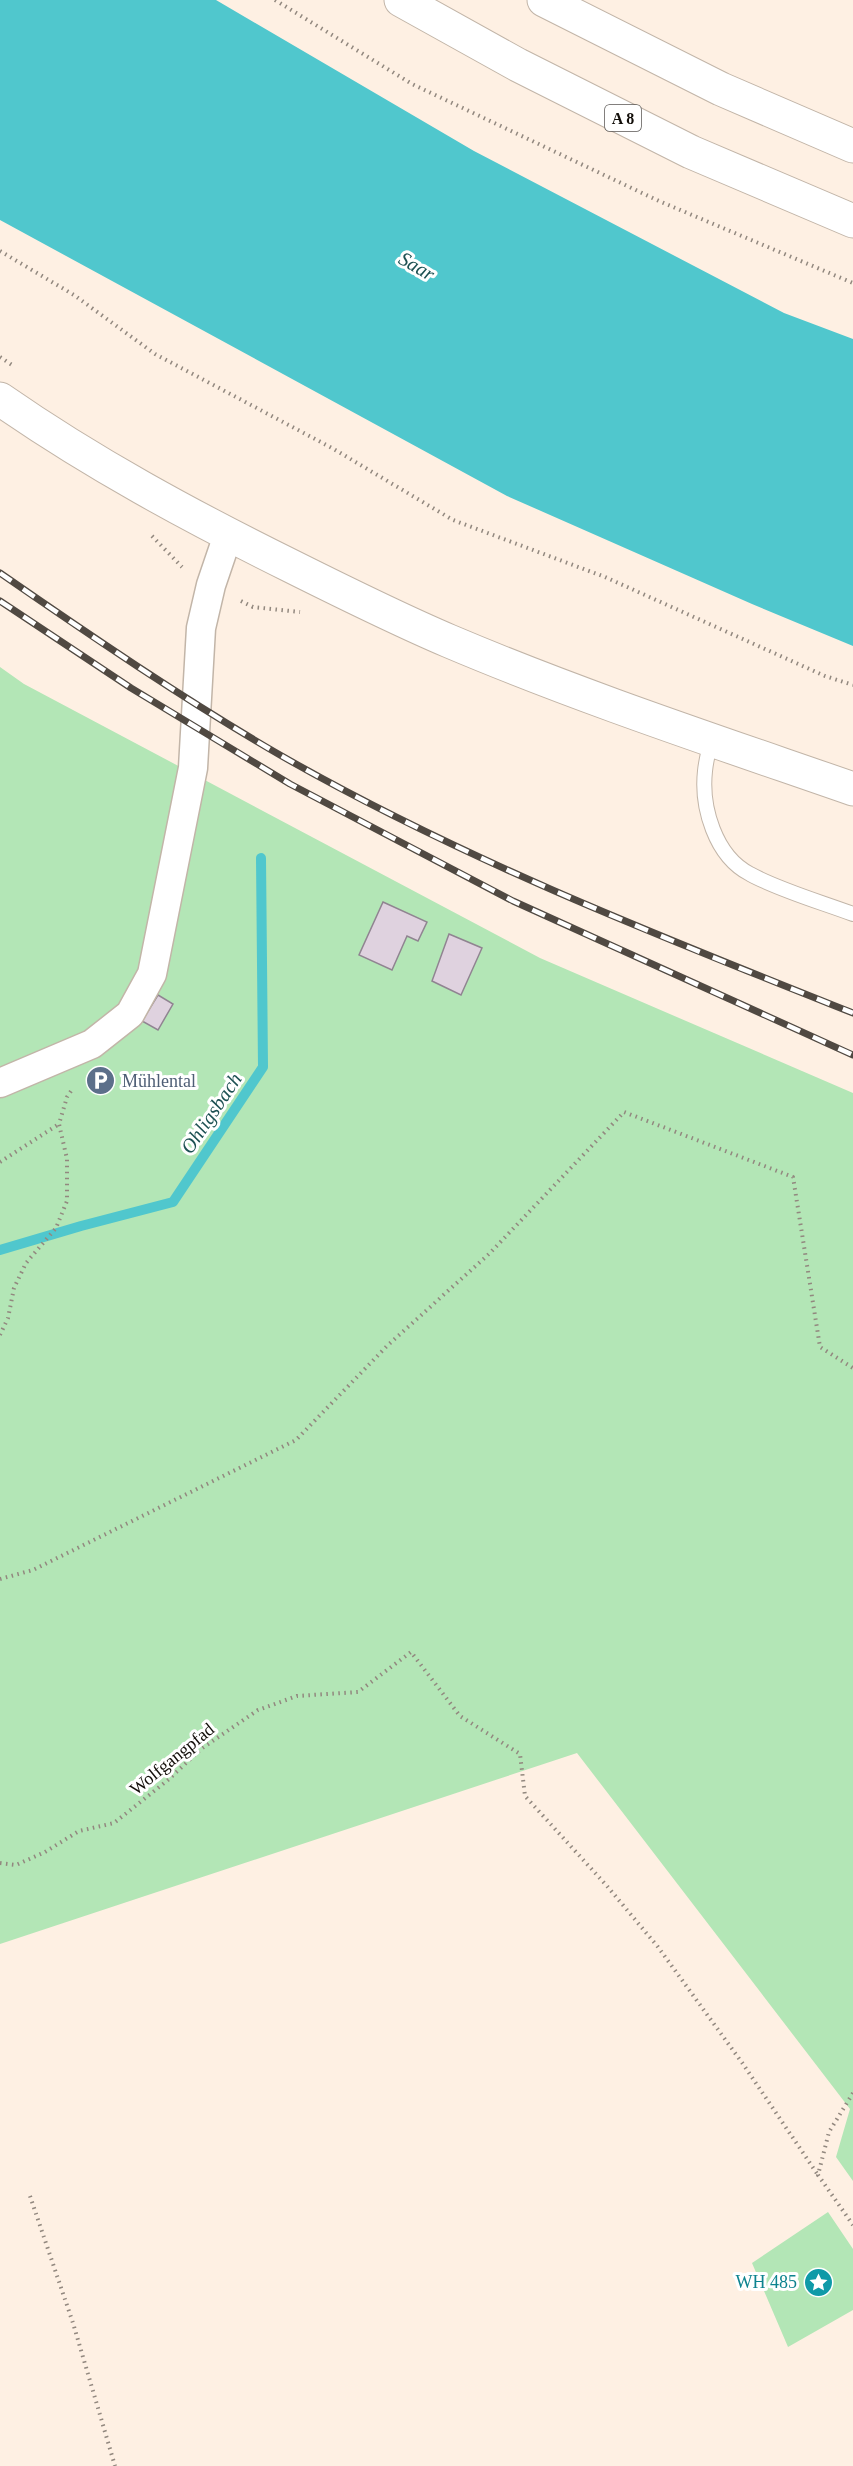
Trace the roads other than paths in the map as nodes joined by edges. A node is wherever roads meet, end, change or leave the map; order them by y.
1 (401, 0) edge
2 (544, 0) edge
3 (853, 146) edge
4 (853, 222) edge
5 (0, 399) edge
6 (228, 535) junction
7 (711, 739) junction
8 (853, 789) edge
9 (853, 914) edge
10 (0, 1083) edge

1 - 4 main road, A 8
2 - 3 main road
5 - 6 main road
6 - 7 main road
6 - 10 street
7 - 8 main road
7 - 9 lane

